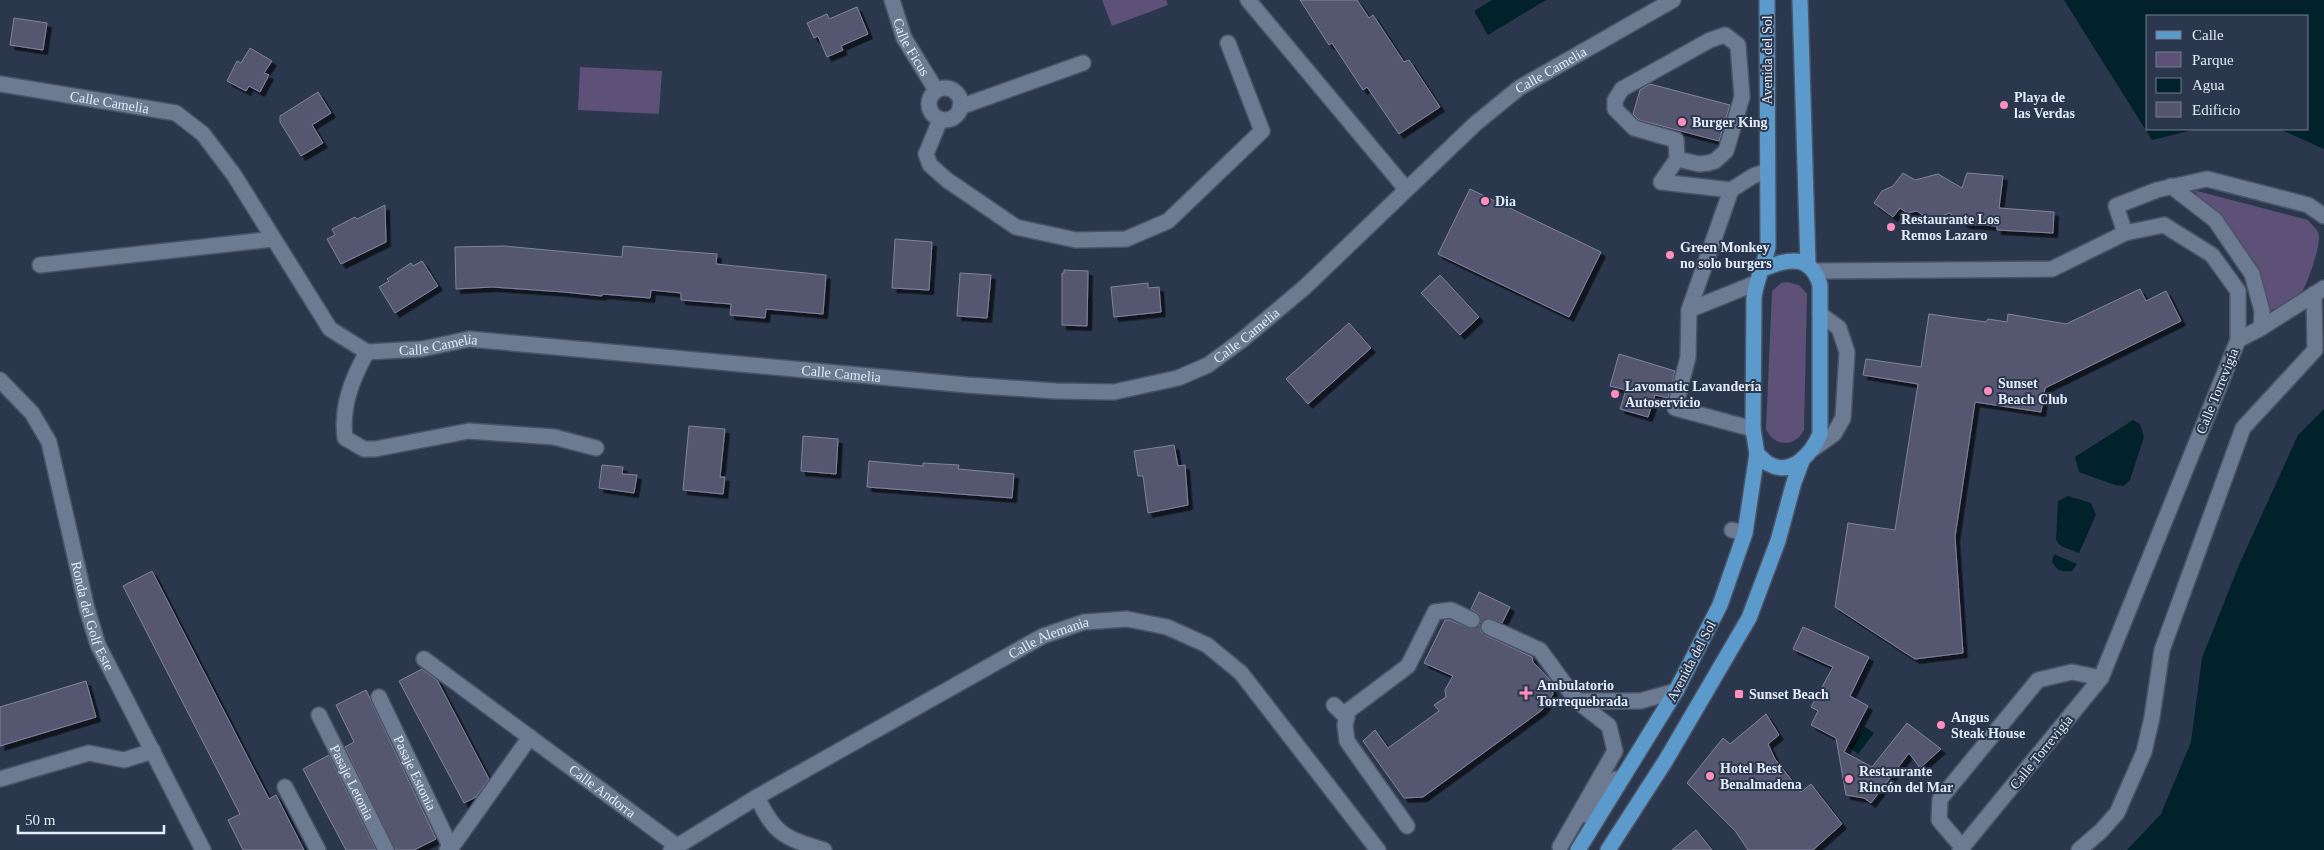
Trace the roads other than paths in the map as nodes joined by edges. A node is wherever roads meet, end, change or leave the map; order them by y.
1 (892, 0) edge
2 (1248, 0) edge
3 (1673, 0) edge
4 (1768, 0) edge
5 (1800, 0) edge
6 (1228, 43) dead end
7 (1083, 63) dead end
8 (0, 84) edge
9 (936, 90) junction
10 (960, 107) junction
11 (940, 120) junction
12 (1677, 159) junction
13 (1767, 172) junction
14 (2171, 186) junction
15 (1406, 189) junction
16 (1731, 190) junction
17 (2324, 216) edge
18 (2124, 233) junction
19 (274, 239) junction
20 (40, 266) dead end
21 (1812, 267) junction
22 (1759, 276) junction
23 (2319, 291) edge
24 (1689, 310) junction
25 (1820, 314) junction
26 (2261, 328) junction
27 (2238, 340) junction
28 (367, 352) junction
29 (0, 380) edge
30 (1753, 429) junction
31 (596, 448) dead end
32 (1814, 449) junction
33 (1757, 454) junction
34 (1802, 461) junction
35 (1472, 620) dead end
36 (1489, 628) dead end
37 (424, 659) dead end
38 (2101, 678) junction
39 (1676, 691) junction
40 (379, 697) dead end
41 (1577, 701) junction
42 (1334, 705) dead end
43 (319, 715) dead end
44 (1347, 718) junction
45 (530, 737) junction
46 (1643, 747) junction
47 (152, 751) junction
48 (0, 779) edge
49 (285, 787) dead end
50 (757, 797) junction
51 (1407, 826) dead end
52 (674, 848) edge
53 (1558, 848) edge
54 (449, 849) edge
55 (1962, 849) edge
56 (203, 850) edge
57 (318, 850) edge
58 (386, 850) edge
59 (824, 850) edge
60 (1378, 850) edge
61 (1578, 850) edge
62 (1608, 850) edge
63 (2080, 850) edge

1 - 9 street, Calle Ficus
2 - 15 street
3 - 15 street, Calle Camelia
4 - 13 main road, Avenida del Sol
5 - 21 main road
6 - 11 street
7 - 10 street
8 - 19 street, Calle Camelia
9 - 10 street, Calle Ficus
9 - 11 street, Calle Ficus
10 - 11 street
12 - 12 street
12 - 16 street
13 - 16 street
13 - 22 main road, Avenida del Sol
14 - 17 street
14 - 18 street
14 - 26 street
15 - 28 street, Calle Camelia
16 - 24 street
18 - 21 street, Calle Torrevigía
18 - 27 street, Calle Torrevigía
19 - 20 street
19 - 28 street, Calle Camelia
21 - 22 main road
21 - 25 main road
22 - 24 street
22 - 30 main road, Avenida del Sol
23 - 26 street
23 - 63 street
24 - 30 street
25 - 32 main road
25 - 32 street
26 - 27 street
27 - 38 street, Calle Torrevigía
28 - 31 street
29 - 47 street, Ronda del Golf Este
30 - 33 main road, Avenida del Sol
32 - 34 main road
33 - 34 main road
33 - 39 main road, Avenida del Sol
34 - 62 main road, Avenida del Sol
35 - 44 street
36 - 41 street
37 - 45 street, Calle Andorra
38 - 55 street, Calle Torrevigía
38 - 55 street
39 - 41 street
39 - 46 main road, Avenida del Sol
40 - 54 street, Pasaje Estonia
41 - 53 street
42 - 44 street
43 - 58 street, Pasaje Letonia
44 - 51 street
45 - 52 street, Calle Andorra
45 - 54 street
46 - 53 street
46 - 61 main road, Avenida del Sol
47 - 48 street
47 - 56 street, Ronda del Golf Este
49 - 57 street
50 - 52 street, Calle Alemania
50 - 59 street
50 - 60 street, Calle Alemania

